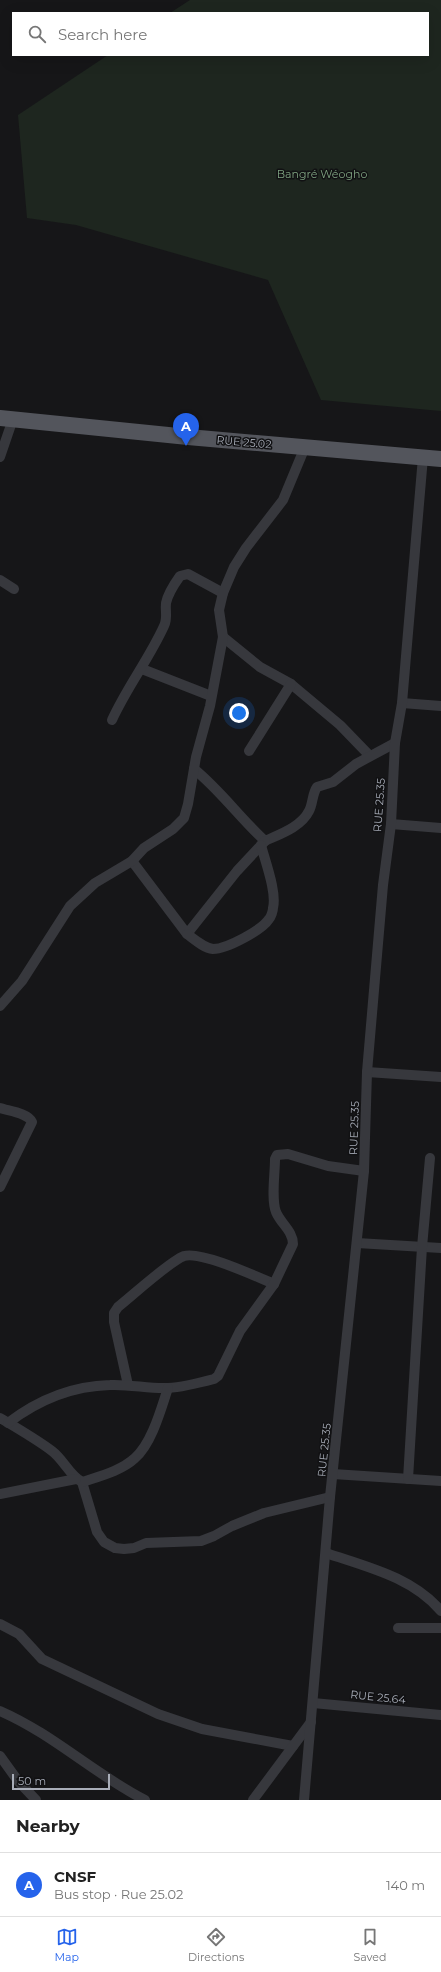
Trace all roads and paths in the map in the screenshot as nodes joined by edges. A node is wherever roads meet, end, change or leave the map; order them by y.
1 (7, 418) edge
2 (305, 447) junction
3 (0, 457) edge
4 (423, 457) junction
5 (441, 459) edge
6 (0, 580) edge
7 (14, 589) dead end
8 (222, 593) junction
9 (223, 637) junction
10 (142, 668) junction
11 (291, 684) junction
12 (212, 696) junction
13 (402, 703) junction
14 (441, 706) edge
15 (112, 720) dead end
16 (395, 743) junction
17 (249, 751) dead end
18 (370, 756) junction
19 (194, 769) junction
20 (391, 824) junction
21 (441, 828) edge
22 (263, 843) junction
23 (132, 861) junction
24 (187, 934) junction
25 (0, 1006) edge
26 (367, 1072) junction
27 (441, 1077) edge
28 (0, 1108) edge
29 (430, 1158) dead end
30 (364, 1171) junction
31 (0, 1187) edge
32 (357, 1243) junction
33 (422, 1247) junction
34 (441, 1248) edge
35 (274, 1284) junction
36 (128, 1385) junction
37 (168, 1388) junction
38 (4, 1420) edge
39 (333, 1474) junction
40 (408, 1478) junction
41 (79, 1481) junction
42 (441, 1481) edge
43 (0, 1494) edge
44 (330, 1497) junction
45 (326, 1553) junction
46 (441, 1611) edge
47 (0, 1624) edge
48 (398, 1628) dead end
49 (441, 1628) edge
50 (313, 1703) junction
51 (0, 1711) edge
52 (441, 1715) edge
53 (311, 1722) junction
54 (293, 1746) junction
55 (0, 1756) edge
56 (36, 1800) edge
57 (145, 1800) edge
58 (253, 1800) edge
59 (304, 1800) edge

1 - 2 main road, RUE 25.02
1 - 3 street
2 - 4 main road, RUE 25.02
2 - 8 street
4 - 5 main road, RUE 25.02
4 - 13 street, RUE 25.35
6 - 7 street
8 - 9 street
8 - 10 street
9 - 11 street
9 - 12 street
10 - 12 street
10 - 15 street
11 - 17 street
11 - 18 street
12 - 19 street
13 - 14 street
13 - 16 street, RUE 25.35
16 - 18 street
16 - 20 street, RUE 25.35
18 - 22 street
19 - 22 street
19 - 23 street
20 - 21 street
20 - 26 street, RUE 25.35
22 - 24 street
22 - 24 street
23 - 24 street
23 - 25 street
26 - 27 street
26 - 30 street, RUE 25.35
28 - 31 street
29 - 33 street
30 - 32 street, RUE 25.35
30 - 35 street
32 - 33 street
32 - 39 street, RUE 25.35
33 - 34 street
33 - 40 street
35 - 36 street
35 - 37 street
36 - 37 street
36 - 38 street
37 - 41 street
38 - 41 street
39 - 40 street
39 - 44 street, RUE 25.35
40 - 42 street
41 - 43 street
41 - 44 street
44 - 45 street, RUE 25.35
45 - 46 street
45 - 50 street, RUE 25.35
47 - 54 street
48 - 49 street
50 - 52 street, RUE 25.64
50 - 53 street, RUE 25.35
51 - 57 street
53 - 54 street
53 - 59 street, RUE 25.35
54 - 58 street
55 - 56 street

